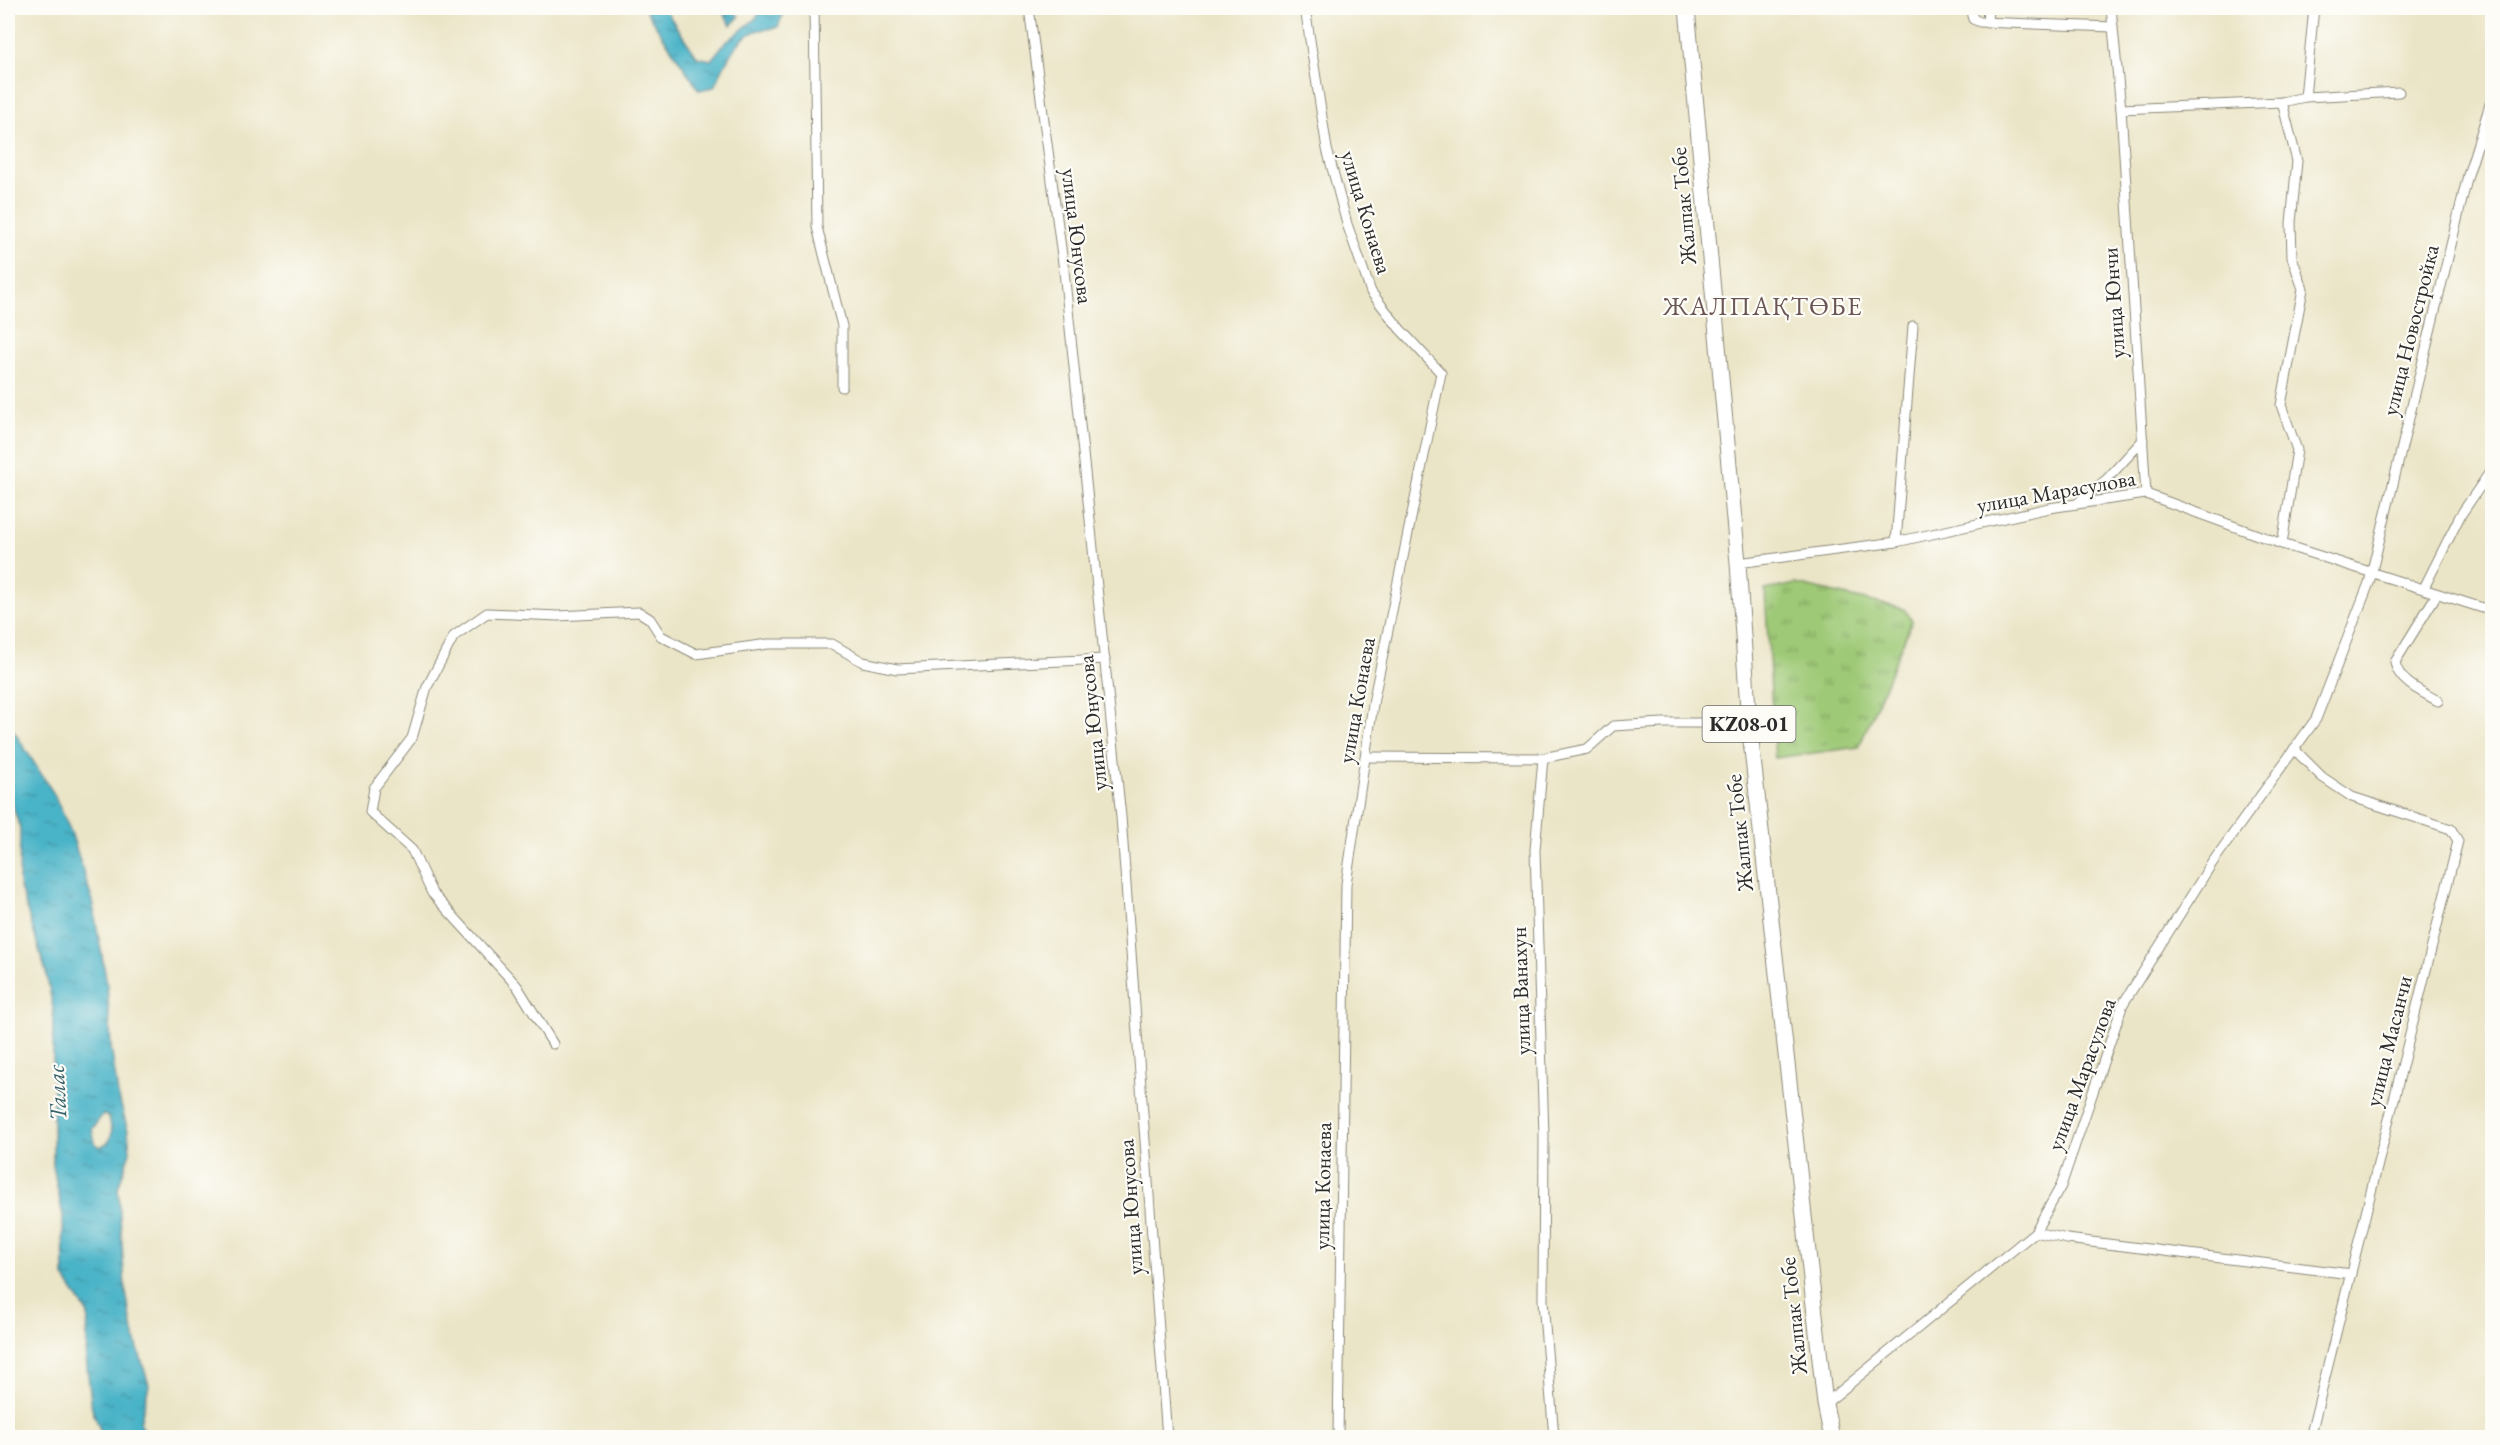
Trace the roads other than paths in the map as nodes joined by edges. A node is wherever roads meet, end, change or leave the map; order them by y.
1 (814, 8) edge
2 (1029, 8) edge
3 (1305, 8) edge
4 (1687, 8) edge
5 (1970, 8) edge
6 (1988, 8) edge
7 (2111, 8) edge
8 (2314, 8) edge
9 (1988, 23) junction
10 (2113, 27) junction
11 (2399, 92) dead end
12 (2305, 97) junction
13 (2493, 98) edge
14 (2282, 102) junction
15 (2121, 109) junction
16 (1913, 326) dead end
17 (842, 387) dead end
18 (2143, 440) junction
19 (2493, 469) edge
20 (2146, 494) junction
21 (2079, 502) junction
22 (1896, 542) junction
23 (2282, 544) junction
24 (1738, 563) junction
25 (2372, 572) junction
26 (2424, 588) junction
27 (2437, 594) junction
28 (2493, 610) edge
29 (1105, 659) junction
30 (2438, 701) dead end
31 (1749, 723) junction
32 (2294, 749) junction
33 (1365, 757) junction
34 (1543, 758) junction
35 (553, 1044) dead end
36 (2035, 1232) junction
37 (2351, 1274) junction
38 (1825, 1404) junction
39 (1167, 1437) edge
40 (1338, 1437) edge
41 (1554, 1437) edge
42 (1832, 1437) edge
43 (2310, 1437) edge

1 - 17 street
2 - 29 street, улица Юнусова
3 - 33 street, улица Конаева
4 - 24 main road, Жалпак Тобе / KZ08-01
5 - 9 street
6 - 9 street
7 - 10 street, улица Юнчи
8 - 12 street
9 - 10 street
10 - 15 street, улица Юнчи
11 - 12 street
12 - 14 street
13 - 25 street, улица Новостройка
14 - 15 street
14 - 23 street
15 - 18 street, улица Юнчи
16 - 22 street
18 - 20 street, улица Юнчи
18 - 21 street
19 - 26 street
20 - 21 street, улица Марасулова
20 - 23 street, улица Марасулова
21 - 22 street, улица Марасулова
22 - 24 street, улица Марасулова
23 - 25 street, улица Марасулова
24 - 31 main road, Жалпак Тобе / KZ08-01
25 - 26 street, улица Марасулова
25 - 32 street, улица Марасулова
26 - 27 street, улица Марасулова
27 - 28 street, улица Марасулова
27 - 30 street
29 - 35 street
29 - 39 street, улица Юнусова
31 - 34 street
31 - 38 main road, Жалпак Тобе / KZ08-01
32 - 36 street, улица Марасулова
32 - 37 street, улица Масанчи
33 - 34 street
33 - 40 street, улица Конаева
34 - 41 street, улица Ванахун
36 - 37 street
36 - 38 street, улица Марасулова
37 - 43 street, улица Масанчи
38 - 42 main road, Жалпак Тобе / KZ08-01

